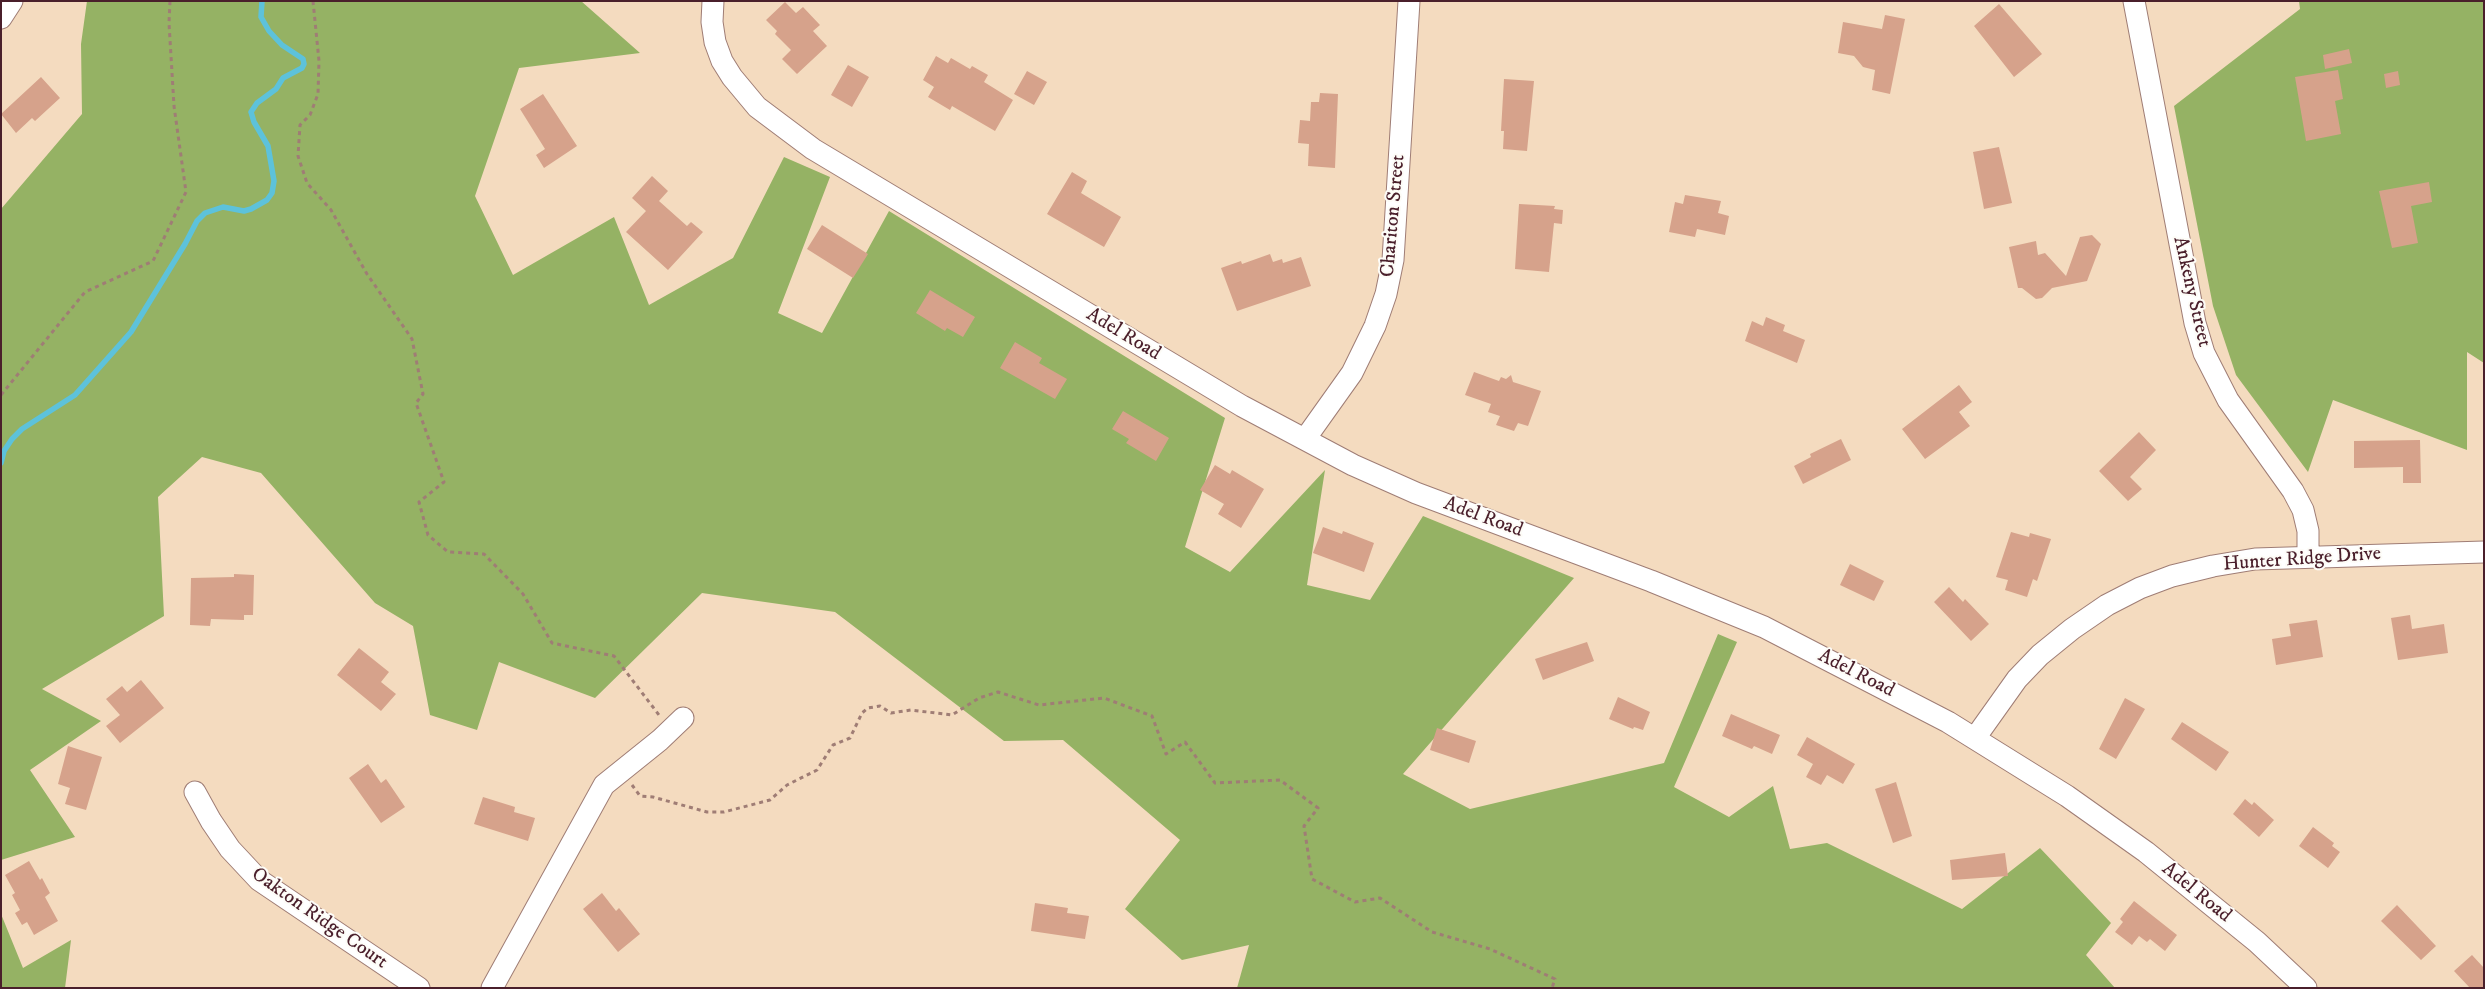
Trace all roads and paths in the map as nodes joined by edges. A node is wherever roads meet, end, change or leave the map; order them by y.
1 (12, 1) edge
2 (170, 1) edge
3 (313, 1) edge
4 (713, 1) edge
5 (1409, 1) edge
6 (2134, 1) edge
7 (1, 18) edge
8 (1, 395) edge
9 (1305, 440) junction
10 (2484, 552) edge
11 (2308, 557) junction
12 (677, 724) joint
13 (1976, 738) junction
14 (620, 771) junction
15 (195, 792) dead end
16 (420, 988) edge
17 (492, 988) edge
18 (1552, 988) edge
19 (2306, 988) edge

1 - 7 street
2 - 8 path
3 - 12 path
4 - 9 street, Adel Road
5 - 9 street, Chariton Street
6 - 11 street, Ankeny Street
9 - 13 street, Adel Road
10 - 11 street, Hunter Ridge Drive
11 - 13 street, Hunter Ridge Drive
12 - 14 street
13 - 19 street, Adel Road
14 - 17 street
14 - 18 path
15 - 16 street, Oakton Ridge Court

